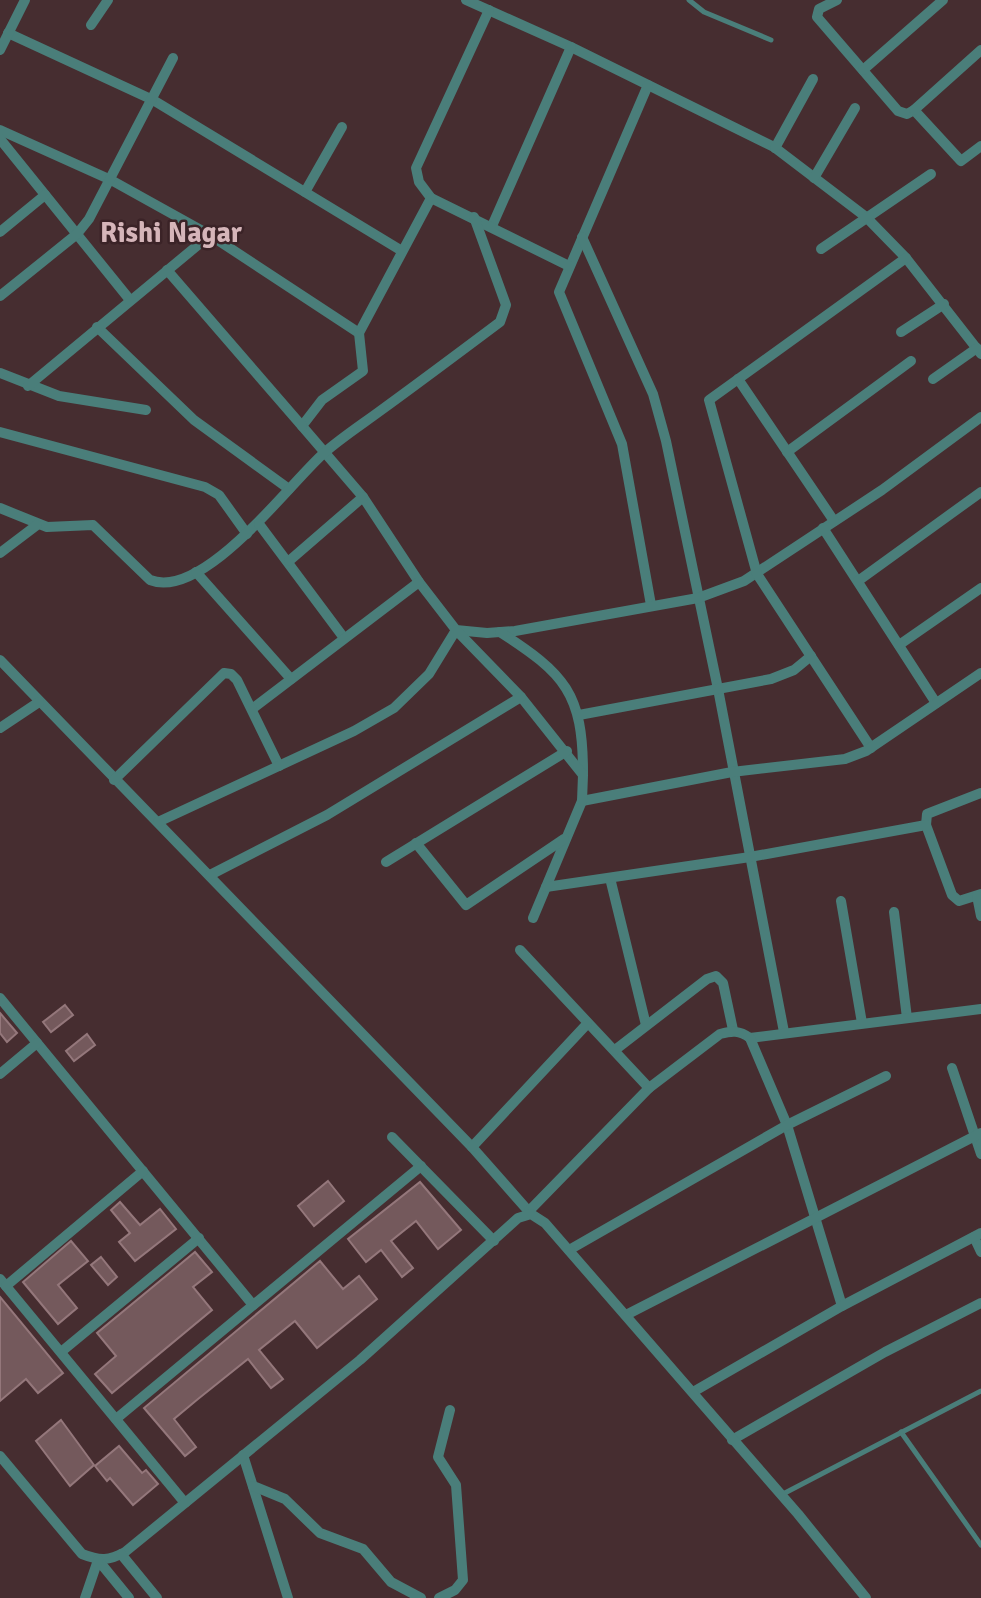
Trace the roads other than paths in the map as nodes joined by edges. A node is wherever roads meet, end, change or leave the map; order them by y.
1 (25, 0) edge
2 (108, 0) edge
3 (466, 0) edge
4 (689, 0) edge
5 (836, 0) edge
6 (943, 0) edge
7 (489, 10) junction
8 (91, 24) dead end
9 (8, 33) junction
10 (771, 40) dead end
11 (571, 47) junction
12 (0, 50) edge
13 (981, 50) edge
14 (173, 58) dead end
15 (863, 71) junction
16 (813, 79) dead end
17 (648, 85) junction
18 (153, 100) junction
19 (855, 108) dead end
20 (914, 110) junction
21 (342, 127) dead end
22 (0, 130) edge
23 (0, 139) edge
24 (981, 146) edge
25 (775, 148) junction
26 (931, 174) dead end
27 (814, 178) junction
28 (111, 180) junction
29 (305, 192) junction
30 (46, 195) junction
31 (431, 198) junction
32 (474, 217) junction
33 (866, 217) junction
34 (492, 226) junction
35 (0, 232) edge
36 (77, 234) junction
37 (210, 235) junction
38 (582, 237) junction
39 (821, 249) dead end
40 (402, 251) junction
41 (906, 258) junction
42 (569, 266) junction
43 (167, 270) junction
44 (0, 296) edge
45 (130, 300) junction
46 (944, 304) junction
47 (96, 327) junction
48 (901, 332) dead end
49 (359, 333) junction
50 (979, 351) edge
51 (911, 361) dead end
52 (0, 373) edge
53 (738, 379) junction
54 (933, 379) dead end
55 (28, 386) junction
56 (146, 410) dead end
57 (981, 417) edge
58 (302, 426) junction
59 (0, 432) edge
60 (325, 452) junction
61 (787, 452) junction
62 (289, 489) junction
63 (981, 492) edge
64 (363, 497) junction
65 (0, 508) edge
66 (834, 521) junction
67 (259, 524) junction
68 (37, 525) junction
69 (823, 528) junction
70 (247, 534) junction
71 (0, 552) edge
72 (289, 561) junction
73 (196, 572) junction
74 (757, 574) junction
75 (858, 581) junction
76 (419, 582) junction
77 (981, 589) edge
78 (698, 597) junction
79 (650, 605) junction
80 (456, 630) junction
81 (500, 632) junction
82 (345, 638) junction
83 (899, 645) junction
84 (811, 656) junction
85 (0, 660) edge
86 (981, 673) edge
87 (291, 679) junction
88 (718, 689) junction
89 (521, 696) junction
90 (39, 702) junction
91 (936, 704) junction
92 (252, 709) junction
93 (579, 715) junction
94 (0, 728) edge
95 (871, 748) junction
96 (567, 751) junction
97 (279, 766) junction
98 (732, 772) junction
99 (583, 775) junction
100 (114, 780) junction
101 (981, 793) edge
102 (582, 801) junction
103 (158, 822) junction
104 (926, 825) junction
105 (564, 839) junction
106 (416, 843) junction
107 (750, 857) junction
108 (386, 862) dead end
109 (210, 875) junction
110 (610, 878) junction
111 (546, 887) junction
112 (979, 895) edge
113 (841, 901) dead end
114 (894, 912) dead end
115 (981, 916) edge
116 (533, 918) dead end
117 (520, 950) dead end
118 (0, 998) edge
119 (981, 1009) edge
120 (907, 1018) junction
121 (862, 1023) junction
122 (587, 1024) junction
123 (646, 1025) junction
124 (733, 1031) junction
125 (784, 1032) junction
126 (750, 1038) junction
127 (37, 1043) junction
128 (615, 1051) junction
129 (951, 1068) dead end
130 (0, 1074) edge
131 (886, 1076) dead end
132 (649, 1088) junction
133 (787, 1125) junction
134 (978, 1134) edge
135 (392, 1137) dead end
136 (472, 1147) junction
137 (981, 1154) edge
138 (421, 1166) junction
139 (143, 1171) junction
140 (530, 1213) junction
141 (817, 1217) junction
142 (977, 1235) edge
143 (198, 1238) junction
144 (494, 1241) junction
145 (569, 1250) junction
146 (981, 1252) edge
147 (3, 1283) edge
148 (981, 1303) edge
149 (253, 1305) junction
150 (842, 1306) junction
151 (626, 1315) junction
152 (61, 1352) junction
153 (981, 1391) edge
154 (693, 1392) junction
155 (450, 1410) dead end
156 (116, 1419) junction
157 (901, 1432) junction
158 (733, 1440) junction
159 (243, 1455) junction
160 (0, 1456) edge
161 (253, 1486) junction
162 (781, 1495) junction
163 (185, 1503) junction
164 (981, 1545) edge
165 (121, 1554) junction
166 (98, 1560) junction
167 (85, 1598) edge
168 (129, 1598) edge
169 (157, 1598) edge
170 (289, 1598) edge
171 (421, 1598) edge
172 (439, 1598) edge
173 (866, 1598) edge

1 - 9 street
2 - 8 street
3 - 7 street
4 - 10 lane
5 - 15 street
6 - 15 street
7 - 11 street
7 - 31 street
9 - 12 street
9 - 18 street
11 - 17 street
11 - 34 street
13 - 20 street
14 - 18 street
15 - 20 street
16 - 25 street
17 - 25 street
17 - 38 street
18 - 28 street
18 - 29 street
19 - 27 street
20 - 24 street
21 - 29 street
22 - 28 street
23 - 30 street
25 - 27 street
26 - 33 street
27 - 33 street
28 - 36 street
28 - 37 street
29 - 40 street
30 - 35 street
30 - 36 street
31 - 32 street
31 - 40 street
32 - 34 street
32 - 60 street
33 - 39 street
33 - 41 street
34 - 42 street
36 - 44 street
36 - 45 street
37 - 43 street
37 - 49 street
38 - 42 street
38 - 78 street
40 - 49 street
41 - 46 street
41 - 53 street
42 - 79 street
43 - 45 street
43 - 58 street
45 - 47 street
46 - 48 street
46 - 50 street
47 - 55 street
47 - 62 street
49 - 58 street
50 - 54 street
51 - 61 street
52 - 55 street
53 - 61 street
53 - 74 street
55 - 56 street
57 - 66 street
58 - 60 street
59 - 70 street
60 - 62 street
60 - 64 street
61 - 66 street
62 - 67 street
63 - 75 street
64 - 72 street
64 - 76 street
65 - 68 street
66 - 69 street
67 - 70 street
67 - 72 street
68 - 71 street
68 - 73 street
69 - 74 street
69 - 75 street
70 - 73 street
72 - 82 street
73 - 87 street
74 - 78 street
74 - 84 street
75 - 83 street
76 - 80 street
76 - 82 street
77 - 83 street
78 - 79 street
78 - 88 street
79 - 81 street
80 - 81 street
80 - 89 street
80 - 97 street
81 - 93 street
82 - 87 street
83 - 91 street
84 - 88 street
84 - 95 street
85 - 90 street
86 - 91 street
87 - 92 street
88 - 93 street
88 - 98 street
89 - 96 street
89 - 109 street
90 - 94 street
90 - 100 street
91 - 95 street
92 - 97 street
92 - 100 street
93 - 99 street
95 - 98 street
96 - 99 street
96 - 106 street
97 - 103 street
98 - 102 street
98 - 107 street
99 - 102 street
100 - 103 street
101 - 104 street
102 - 105 street
103 - 109 street
104 - 107 street
104 - 112 street
105 - 106 street
105 - 111 street
106 - 108 street
107 - 110 street
107 - 125 street
109 - 136 street
110 - 111 street
110 - 123 street
111 - 116 street
112 - 115 street
113 - 121 street
114 - 120 street
117 - 122 street
118 - 127 street
119 - 120 street
120 - 121 street
121 - 125 street
122 - 128 street
122 - 136 street
123 - 124 street
123 - 128 street
124 - 126 street
124 - 132 street
125 - 126 street
126 - 133 street
127 - 130 street
127 - 139 street
128 - 132 street
129 - 134 street
131 - 133 street
132 - 140 street
133 - 141 street
133 - 145 street
134 - 137 street
134 - 141 street
135 - 138 street
136 - 140 street
138 - 144 street
138 - 149 street
139 - 143 street
139 - 147 street
140 - 144 street
140 - 145 street
141 - 150 street
141 - 151 street
142 - 146 street
142 - 150 street
143 - 149 street
143 - 152 street
144 - 159 street
145 - 151 street
147 - 152 street
148 - 158 street
149 - 156 street
150 - 154 street
151 - 154 street
152 - 156 street
153 - 157 lane
154 - 158 street
155 - 172 street
156 - 163 street
157 - 162 lane
157 - 164 lane
158 - 162 street
159 - 161 street
159 - 163 street
160 - 166 street
161 - 170 street
161 - 171 street
162 - 173 street
163 - 165 street
165 - 166 street
165 - 169 street
166 - 167 street
166 - 168 street

